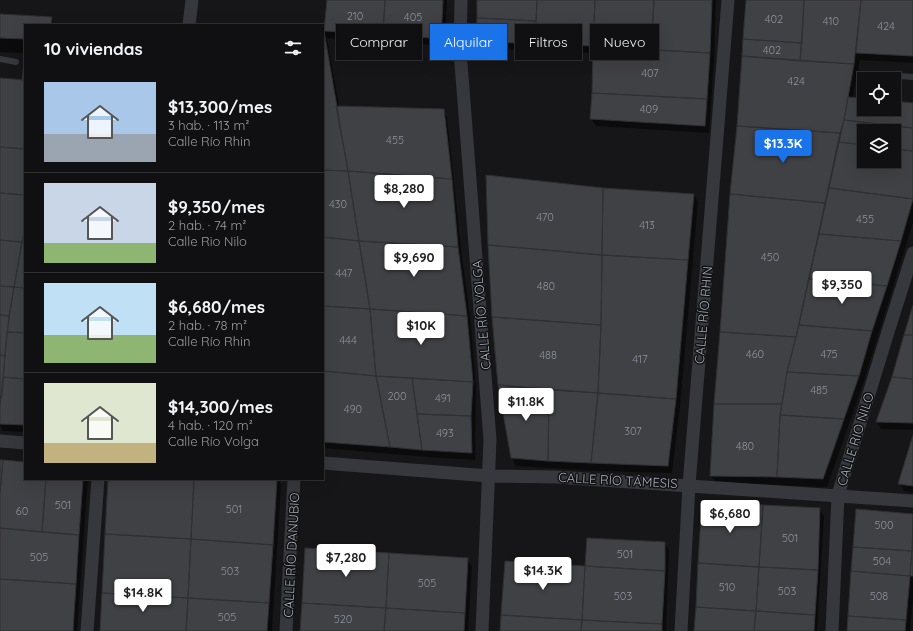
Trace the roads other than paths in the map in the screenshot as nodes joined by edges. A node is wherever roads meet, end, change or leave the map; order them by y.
1 (192, 0) edge
2 (461, 0) edge
3 (728, 0) edge
4 (189, 24) edge
5 (0, 59) edge
6 (16, 62) dead end
7 (901, 76) edge
8 (913, 77) edge
9 (913, 253) edge
10 (0, 441) edge
11 (24, 443) edge
12 (324, 463) edge
13 (489, 476) junction
14 (98, 480) edge
15 (294, 480) edge
16 (689, 485) junction
17 (838, 495) junction
18 (913, 501) edge
19 (87, 631) edge
20 (286, 631) edge
21 (482, 631) edge
22 (681, 631) edge
23 (832, 631) edge

1 - 4 street
2 - 13 street, CALLE RÍO VOLGA
3 - 16 street, CALLE RÍO RHIN
5 - 6 lane
7 - 8 lane
9 - 17 street, CALLE RIO NILO
10 - 11 street
12 - 13 street, CALLE RÍO TÁMESIS
13 - 16 street, CALLE RÍO TÁMESIS
13 - 21 street, CALLE RÍO VOLGA
14 - 19 street
15 - 20 street, CALLE RÍO DANUBIO
16 - 17 street, CALLE RÍO TÁMESIS
16 - 22 street, CALLE RÍO RHIN
17 - 18 street, CALLE RÍO TÁMESIS
17 - 23 street, CALLE RIO NILO

